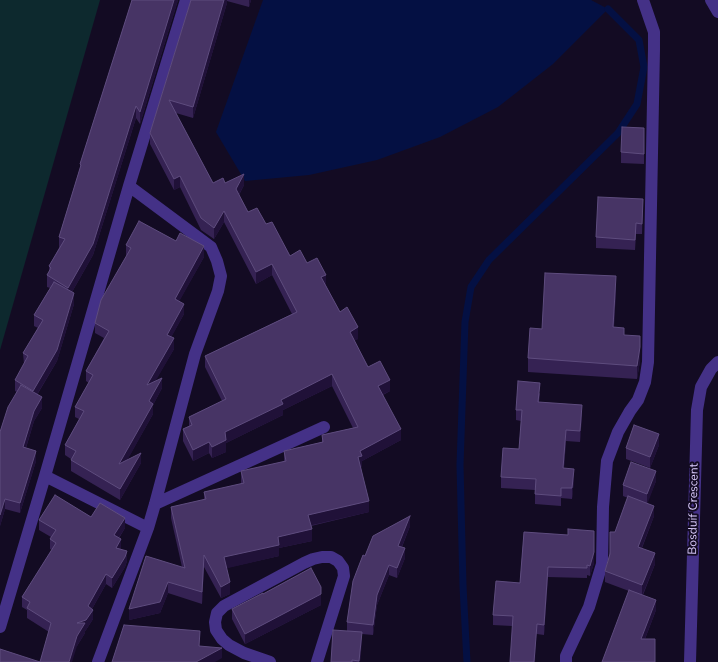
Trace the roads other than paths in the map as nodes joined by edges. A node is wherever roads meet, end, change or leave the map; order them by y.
1 (186, 0) edge
2 (643, 0) edge
3 (711, 0) edge
4 (718, 12) edge
5 (129, 186) junction
6 (718, 362) edge
7 (324, 427) dead end
8 (46, 476) junction
9 (155, 504) junction
10 (148, 528) junction
11 (0, 627) edge
12 (98, 662) edge
13 (270, 662) edge
14 (317, 662) edge
15 (566, 662) edge
16 (690, 662) edge

1 - 5 street
2 - 15 street
3 - 4 street
5 - 8 street
5 - 9 street
6 - 16 street, Bosduif Crescent
7 - 9 street
8 - 10 street
8 - 11 street
9 - 10 street
10 - 12 street
13 - 14 street

